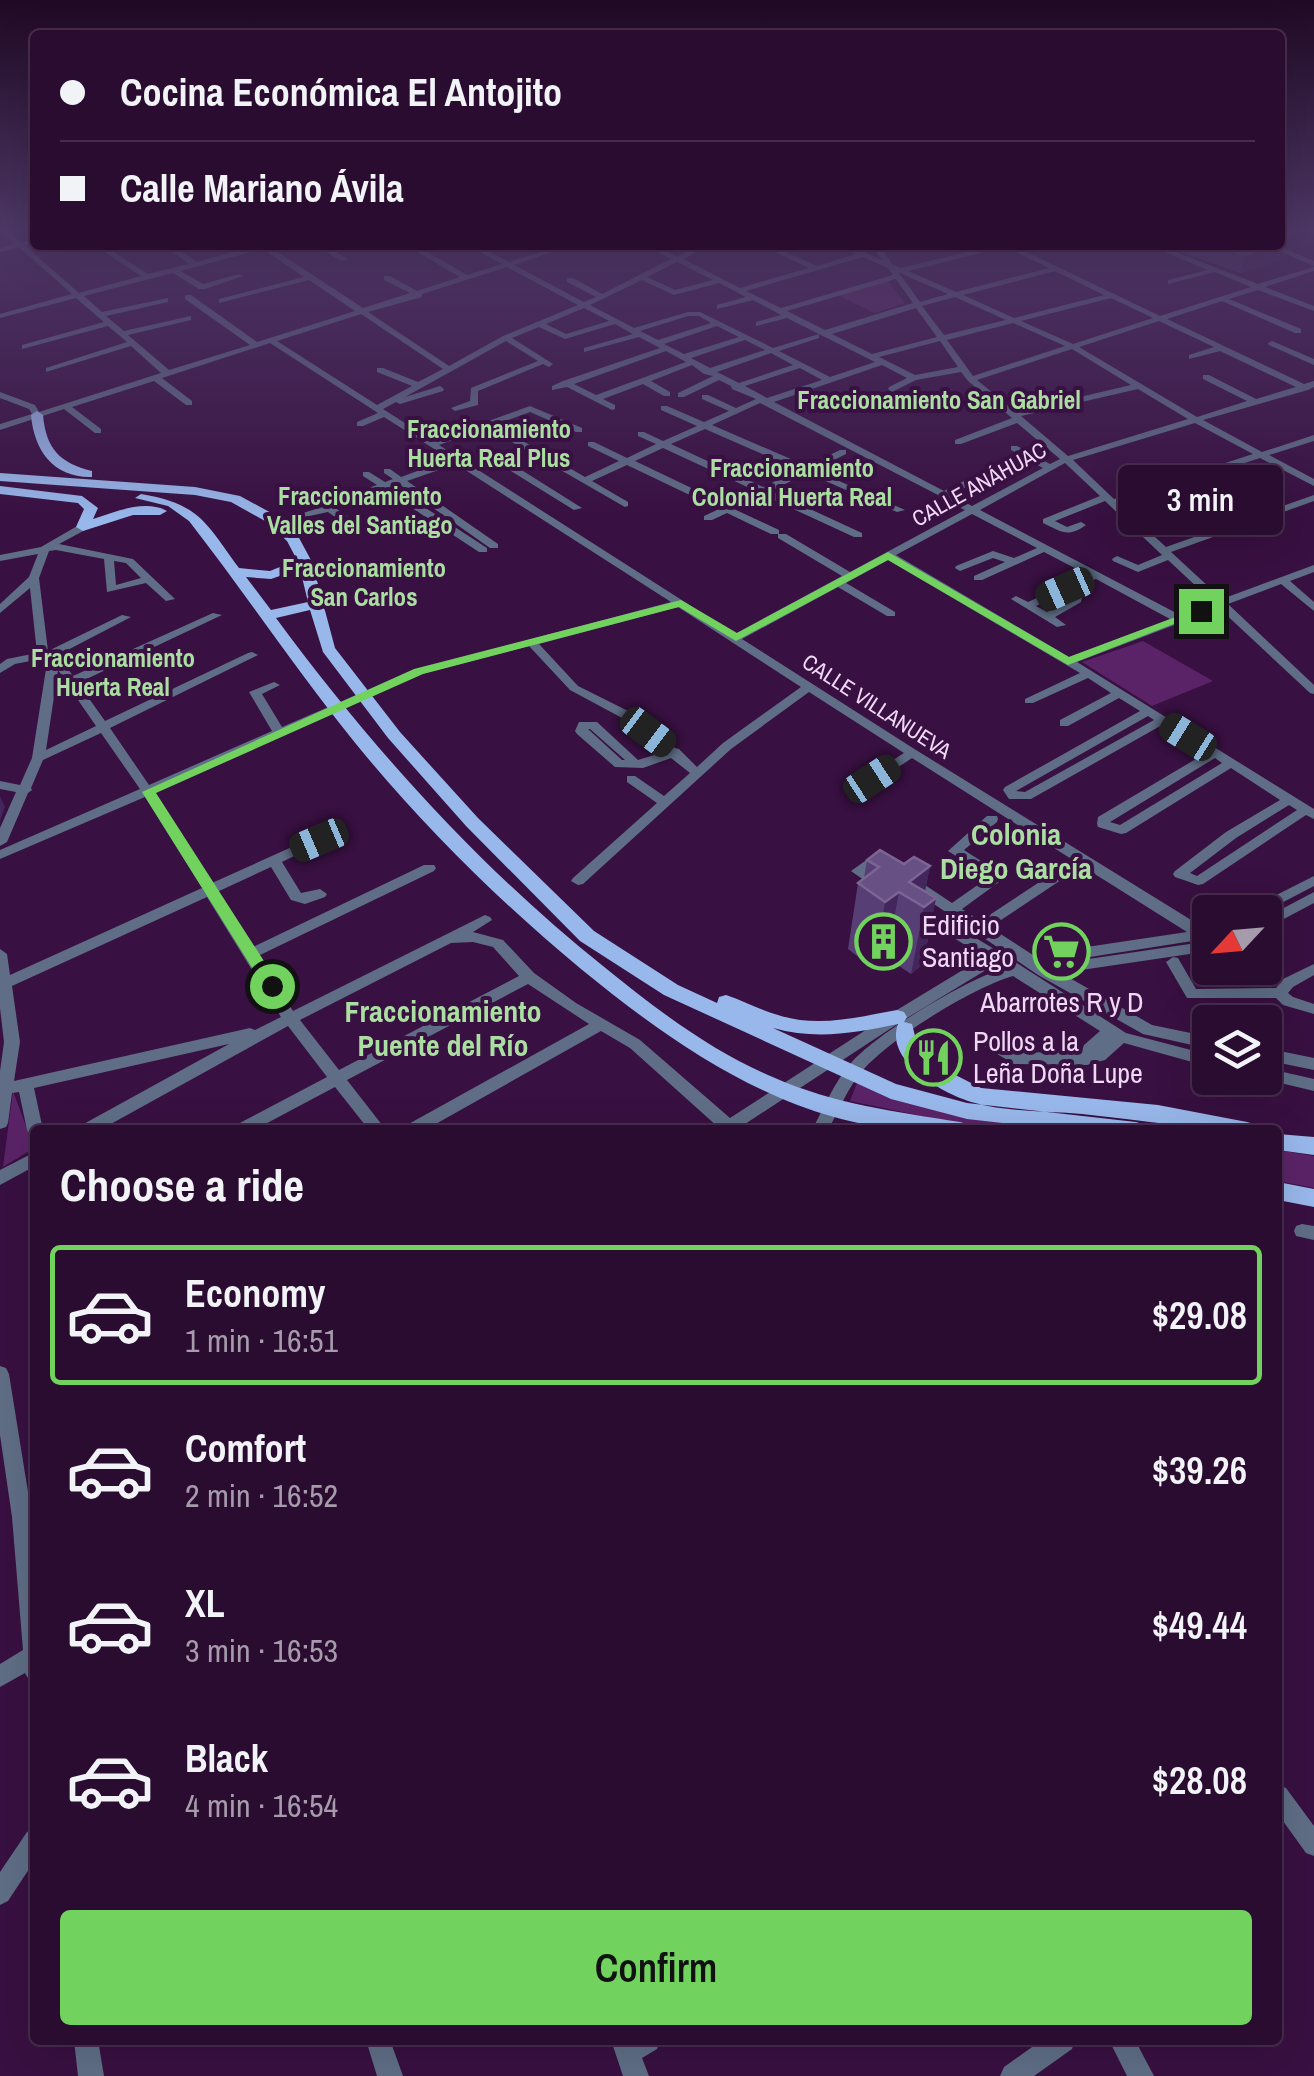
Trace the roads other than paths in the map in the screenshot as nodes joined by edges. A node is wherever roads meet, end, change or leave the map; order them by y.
1 (97, 327) edge
2 (115, 327) edge
3 (152, 327) edge
4 (230, 327) edge
5 (318, 327) edge
6 (383, 327) edge
7 (530, 327) edge
8 (545, 327) edge
9 (598, 327) edge
10 (623, 327) edge
11 (650, 327) edge
12 (695, 327) edge
13 (704, 327) edge
14 (726, 327) edge
15 (807, 327) edge
16 (846, 327) edge
17 (933, 327) edge
18 (988, 327) edge
19 (1029, 327) edge
20 (1133, 327) edge
21 (1175, 327) edge
22 (1288, 327) edge
23 (699, 329) junction
24 (634, 333) junction
25 (123, 334) junction
26 (821, 335) junction
27 (746, 337) junction
28 (506, 338) junction
29 (942, 339) junction
30 (272, 342) junction
31 (134, 344) junction
32 (257, 346) junction
33 (1072, 346) junction
34 (660, 347) junction
35 (24, 348) dead end
36 (1220, 348) junction
37 (773, 351) junction
38 (873, 356) junction
39 (1192, 357) dead end
40 (686, 360) junction
41 (883, 362) junction
42 (1314, 362) edge
43 (616, 365) junction
44 (800, 365) junction
45 (448, 369) junction
46 (962, 369) junction
47 (49, 370) dead end
48 (380, 370) dead end
49 (168, 374) junction
50 (712, 374) junction
51 (1206, 377) dead end
52 (156, 378) junction
53 (914, 378) junction
54 (971, 379) junction
55 (643, 380) junction
56 (830, 380) junction
57 (566, 383) junction
58 (416, 385) junction
59 (735, 386) junction
60 (1139, 386) junction
61 (555, 388) dead end
62 (1310, 388) edge
63 (440, 390) dead end
64 (667, 394) dead end
65 (0, 395) edge
66 (681, 395) dead end
67 (706, 397) dead end
68 (595, 399) junction
69 (894, 400) dead end
70 (762, 401) junction
71 (188, 402) dead end
72 (475, 402) junction
73 (1255, 402) junction
74 (65, 406) junction
75 (384, 407) junction
76 (612, 407) dead end
77 (455, 408) dead end
78 (664, 408) dead end
79 (736, 411) junction
80 (37, 415) junction
81 (502, 416) junction
82 (1016, 417) junction
83 (1196, 420) junction
84 (360, 424) dead end
85 (703, 426) junction
86 (0, 427) edge
87 (580, 430) dead end
88 (98, 431) dead end
89 (641, 434) dead end
90 (506, 436) dead end
91 (1314, 438) edge
92 (958, 442) dead end
93 (432, 444) junction
94 (592, 444) dead end
95 (665, 444) junction
96 (523, 446) junction
97 (1014, 448) dead end
98 (843, 452) dead end
99 (1262, 455) junction
100 (493, 456) junction
101 (1066, 459) junction
102 (457, 460) junction
103 (473, 462) dead end
104 (626, 463) junction
105 (1050, 468) junction
106 (388, 470) dead end
107 (802, 470) junction
108 (366, 474) dead end
109 (0, 476) edge
110 (402, 480) junction
111 (974, 480) dead end
112 (584, 481) junction
113 (1314, 483) edge
114 (384, 486) junction
115 (0, 487) edge
116 (154, 487) junction
117 (766, 489) junction
118 (309, 493) dead end
119 (608, 495) junction
120 (942, 496) junction
121 (1314, 498) edge
122 (1108, 500) junction
123 (624, 504) dead end
124 (329, 507) junction
125 (577, 508) junction
126 (725, 510) junction
127 (900, 510) dead end
128 (974, 512) junction
129 (1060, 515) dead end
130 (304, 516) dead end
131 (452, 516) junction
132 (558, 516) dead end
133 (708, 518) dead end
134 (439, 521) junction
135 (84, 527) junction
136 (357, 528) dead end
137 (858, 535) dead end
138 (1045, 548) junction
139 (44, 550) junction
140 (1166, 554) junction
141 (888, 556) junction
142 (1, 557) edge
143 (109, 557) junction
144 (304, 562) junction
145 (1015, 562) junction
146 (1148, 563) dead end
147 (1314, 568) edge
148 (0, 571) edge
149 (239, 575) junction
150 (1096, 575) junction
151 (34, 578) junction
152 (978, 578) junction
153 (148, 579) junction
154 (843, 579) junction
155 (1283, 580) junction
156 (997, 588) dead end
157 (1065, 589) junction
158 (16, 595) junction
159 (36, 598) junction
160 (170, 598) dead end
161 (681, 603) junction
162 (1223, 603) junction
163 (314, 605) junction
164 (1314, 608) edge
165 (0, 610) edge
166 (891, 614) dead end
167 (217, 615) dead end
168 (268, 615) junction
169 (126, 617) dead end
170 (1046, 617) junction
171 (1179, 619) junction
172 (1060, 625) dead end
173 (736, 638) junction
174 (530, 641) junction
175 (48, 654) junction
176 (252, 654) dead end
177 (1068, 661) junction
178 (0, 670) edge
179 (1088, 674) junction
180 (70, 684) junction
181 (274, 685) dead end
182 (809, 686) junction
183 (50, 689) junction
184 (1314, 691) edge
185 (1119, 693) junction
186 (1029, 702) dead end
187 (1148, 711) junction
188 (1162, 720) junction
189 (1064, 723) dead end
190 (102, 728) junction
191 (279, 733) junction
192 (672, 750) junction
193 (912, 753) junction
194 (1215, 753) junction
195 (1067, 755) junction
196 (38, 758) junction
197 (1231, 763) junction
198 (1082, 764) junction
199 (696, 772) junction
200 (872, 779) dead end
201 (0, 785) edge
202 (26, 790) junction
203 (148, 792) junction
204 (1152, 792) junction
205 (1289, 800) junction
206 (664, 802) junction
207 (1168, 802) junction
208 (1310, 813) edge
209 (992, 819) dead end
210 (1232, 835) junction
211 (319, 840) dead end
212 (0, 844) edge
213 (1249, 846) junction
214 (272, 860) junction
215 (1082, 860) junction
216 (429, 868) dead end
217 (889, 870) edge
218 (905, 879) edge
219 (1314, 880) edge
220 (578, 881) dead end
221 (210, 888) junction
222 (888, 890) edge
223 (320, 894) dead end
224 (1282, 897) edge
225 (1314, 897) edge
226 (904, 900) edge
227 (954, 908) junction
228 (1282, 915) edge
229 (996, 918) dead end
230 (485, 920) dead end
231 (1192, 928) edge
232 (445, 940) junction
233 (1192, 941) edge
234 (252, 953) junction
235 (0, 954) edge
236 (621, 958) junction
237 (996, 960) junction
238 (1173, 962) dead end
239 (1039, 966) junction
240 (1314, 969) edge
241 (1010, 970) junction
242 (529, 976) junction
243 (6, 983) junction
244 (1280, 993) junction
245 (1314, 1009) edge
246 (4, 1011) edge
247 (291, 1020) junction
248 (901, 1023) junction
249 (602, 1024) junction
250 (266, 1031) junction
251 (1116, 1034) junction
252 (982, 1038) dead end
253 (1192, 1040) edge
254 (1192, 1056) edge
255 (1282, 1057) edge
256 (1314, 1064) edge
257 (1282, 1078) edge
258 (338, 1079) junction
259 (25, 1084) junction
260 (1314, 1085) edge
261 (2, 1090) edge
262 (0, 1123) edge
263 (34, 1125) edge
264 (95, 1125) edge
265 (250, 1125) edge
266 (374, 1125) edge
267 (420, 1125) edge
268 (723, 1125) edge
269 (731, 1125) edge
270 (823, 1125) edge
271 (930, 1125) edge
272 (1092, 1125) edge
273 (1221, 1125) edge
274 (1282, 1141) edge
275 (1314, 1146) edge
276 (30, 1161) edge
277 (0, 1178) edge
278 (1282, 1192) edge
279 (1314, 1198) edge
280 (0, 1374) edge
281 (28, 1513) edge
282 (30, 1562) edge
283 (30, 1663) edge
284 (0, 1676) edge
285 (1282, 1801) edge
286 (1314, 1845) edge
287 (30, 1847) edge
288 (0, 1892) edge
289 (87, 2045) edge
290 (380, 2045) edge
291 (1056, 2045) edge
292 (1124, 2045) edge
293 (90, 2076) edge
294 (390, 2076) edge
295 (1013, 2076) edge
296 (1142, 2076) edge

1 - 35 street
2 - 25 street
3 - 25 street
4 - 32 street
5 - 30 street
6 - 45 street
7 - 28 street
8 - 9 street
10 - 24 street
11 - 24 street
12 - 23 street
13 - 23 street
14 - 27 street
15 - 26 street
16 - 26 street
17 - 29 street
18 - 29 street
19 - 33 street
20 - 33 street
21 - 36 street
22 - 42 street
23 - 34 street
24 - 34 street
24 - 43 street
25 - 31 street
26 - 37 street
26 - 38 street
27 - 37 street
27 - 40 street
28 - 45 street
28 - 72 street
29 - 38 street
29 - 46 street
30 - 32 street
30 - 75 street, CALLE VILLANUEVA
31 - 47 street
31 - 49 street
32 - 49 street
33 - 54 street
33 - 60 street
34 - 40 street
34 - 43 street
36 - 39 street
36 - 62 street
37 - 44 street
37 - 50 street
38 - 41 street
40 - 50 street
40 - 55 street
41 - 53 street
41 - 56 street
43 - 57 street
44 - 56 street
44 - 59 street
45 - 58 street
46 - 53 street
46 - 54 street
48 - 58 street
49 - 52 street
50 - 59 street
50 - 66 street
51 - 73 street
52 - 71 street
52 - 74 street
53 - 69 street
54 - 82 street
55 - 64 street
55 - 68 street
56 - 70 street
57 - 61 street
57 - 68 street
58 - 75 street
59 - 70 street
60 - 82 street
60 - 83 street
62 - 73 street, CALLE ANÁHUAC
63 - 75 street
65 - 80 street
67 - 79 street
68 - 76 street
70 - 79 street
70 - 120 street
72 - 77 street
72 - 81 street
73 - 83 street, CALLE ANÁHUAC
74 - 80 street
74 - 88 street
75 - 84 street
75 - 93 street, CALLE VILLANUEVA
78 - 85 street
79 - 85 street
80 - 86 street
80 - 116 main road
81 - 87 street
81 - 93 street
82 - 92 street
82 - 101 street
83 - 99 street
83 - 101 street, CALLE ANÁHUAC
85 - 95 street
85 - 107 street
89 - 95 street
90 - 96 street
91 - 99 street
93 - 102 street, CALLE VILLANUEVA
94 - 104 street
95 - 104 street
95 - 117 street
96 - 100 street
96 - 112 street
97 - 105 street
98 - 107 street
99 - 113 street
99 - 122 street
100 - 103 street
100 - 125 street
101 - 105 street, CALLE ANÁHUAC
101 - 122 street
102 - 110 street
102 - 161 street, CALLE VILLANUEVA
104 - 112 street
104 - 126 street
105 - 128 street, CALLE ANÁHUAC
106 - 110 street
107 - 117 street
107 - 127 street
108 - 114 street
109 - 116 main road
110 - 114 street
110 - 131 street
111 - 120 street
112 - 119 street
114 - 124 street
114 - 134 street
115 - 135 main road
115 - 149 main road
116 - 144 main road
117 - 126 street
117 - 137 street
118 - 124 street
119 - 123 street
119 - 125 street
120 - 128 street
121 - 140 street
122 - 129 street
122 - 140 street
124 - 130 street
124 - 136 street
125 - 132 street
126 - 133 street
126 - 154 street
128 - 138 street
128 - 141 street, CALLE ANÁHUAC
131 - 134 street
131 - 134 street
135 - 139 street
135 - 149 main road
138 - 145 street
138 - 150 street
139 - 142 street
139 - 143 street
139 - 151 street
140 - 146 street
140 - 162 street
141 - 154 street, CALLE ANÁHUAC
141 - 177 street
142 - 148 street
143 - 153 street
143 - 153 street
144 - 149 main road
144 - 163 main road
145 - 152 street
145 - 152 street
147 - 155 street
149 - 168 main road
150 - 157 street
150 - 171 street
151 - 158 street
151 - 159 street
152 - 156 street
153 - 160 street
154 - 166 street
154 - 173 street, CALLE ANÁHUAC
155 - 162 street
155 - 164 street
157 - 170 street
157 - 170 street
158 - 159 street
158 - 165 street
159 - 175 street
161 - 173 street, CALLE VILLANUEVA
161 - 174 street
162 - 171 street
162 - 184 street
163 - 168 main road
163 - 236 main road
167 - 180 street
168 - 271 main road
169 - 175 street
170 - 172 street
171 - 177 street
173 - 182 street, CALLE VILLANUEVA
174 - 191 street
174 - 192 street
175 - 178 street
175 - 180 street
175 - 183 street
176 - 190 street
177 - 179 street
179 - 185 street
179 - 186 street
180 - 183 street
180 - 190 street
181 - 191 street
182 - 193 street, CALLE VILLANUEVA
182 - 199 street
183 - 196 street
185 - 187 street
185 - 189 street
187 - 188 street
187 - 195 street
188 - 194 street
188 - 198 street
190 - 196 street
190 - 203 street
191 - 203 street
192 - 199 street
192 - 206 street
193 - 200 street
193 - 215 street, CALLE VILLANUEVA
194 - 197 street
194 - 204 street
195 - 198 street
195 - 198 street
196 - 202 street
197 - 205 street
197 - 207 street
199 - 206 street
201 - 202 street
202 - 212 street
203 - 212 street
203 - 221 street
204 - 207 street
204 - 207 street
205 - 208 street
205 - 210 street
206 - 220 street
208 - 213 street
209 - 227 street
210 - 213 street
210 - 213 street
211 - 214 street
214 - 221 street
214 - 223 street
215 - 229 street
215 - 231 street, CALLE VILLANUEVA
216 - 234 street
217 - 222 street
218 - 227 street
219 - 224 street
221 - 234 street
221 - 243 street
225 - 228 street
226 - 237 street
227 - 239 street
230 - 232 street
232 - 242 street
232 - 247 street
233 - 239 street
234 - 247 street
235 - 243 street
236 - 248 main road
236 - 272 main road
237 - 239 street
237 - 241 street
237 - 248 street
238 - 244 street
239 - 241 street
239 - 253 street
240 - 244 street
241 - 248 street
241 - 251 street
242 - 249 street
242 - 258 street
243 - 246 street
244 - 245 street
246 - 261 street
247 - 250 street
247 - 258 street
248 - 269 street
248 - 270 street
248 - 273 main road
249 - 267 street
249 - 268 street
250 - 259 street
250 - 264 street
251 - 252 street
251 - 254 street
255 - 256 street
257 - 260 street
258 - 265 street
258 - 266 street
259 - 261 street
259 - 263 street
261 - 262 street
274 - 275 main road
276 - 277 street
278 - 279 main road
280 - 281 street
281 - 282 street
283 - 284 street
285 - 286 street
287 - 288 street
289 - 293 street
290 - 294 street
291 - 295 street
292 - 296 street

